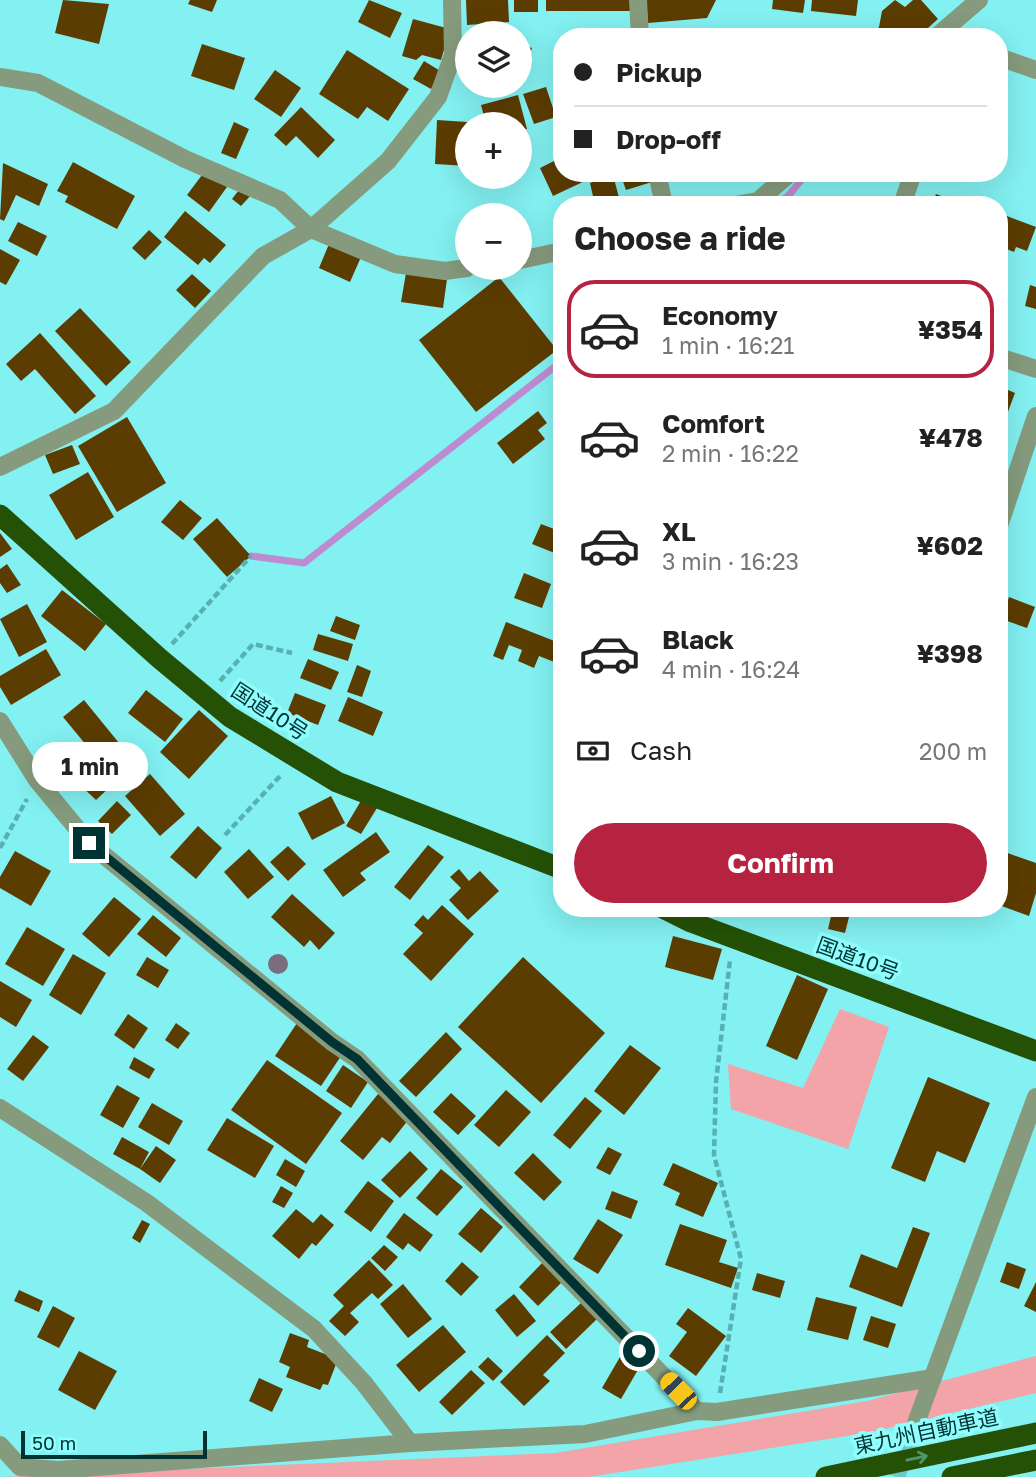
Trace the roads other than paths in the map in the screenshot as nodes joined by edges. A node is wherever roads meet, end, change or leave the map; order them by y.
1 (452, 0) edge
2 (638, 0) edge
3 (979, 0) edge
4 (640, 28) edge
5 (953, 28) edge
6 (1008, 60) edge
7 (1036, 70) edge
8 (0, 78) edge
9 (780, 182) edge
10 (764, 196) edge
11 (311, 229) junction
12 (553, 253) edge
13 (532, 257) edge
14 (455, 270) edge
15 (1008, 361) edge
16 (1036, 369) edge
17 (1036, 416) edge
18 (0, 467) edge
19 (1008, 499) edge
20 (0, 515) edge
21 (0, 721) edge
22 (553, 866) edge
23 (684, 917) edge
24 (1036, 1051) edge
25 (1036, 1097) edge
26 (0, 1108) edge
27 (933, 1378) junction
28 (697, 1411) junction
29 (916, 1423) tunnel mouth
30 (1036, 1433) edge
31 (410, 1443) junction
32 (0, 1445) edge
33 (1036, 1461) edge
34 (826, 1477) edge
35 (953, 1477) edge
36 (983, 1477) edge

1 - 11 street
2 - 4 street
3 - 5 street
6 - 7 street
8 - 11 street
9 - 10 street
11 - 14 street
11 - 18 street
12 - 13 street
15 - 16 street
17 - 19 street
20 - 22 highway, 国道10号
21 - 28 street
23 - 24 highway, 国道10号
25 - 27 street
26 - 31 street
27 - 28 street
27 - 29 street
28 - 31 street
34 -> 30 highway, 東九州自動車道
31 - 32 street
33 - 35 highway
33 - 36 highway

